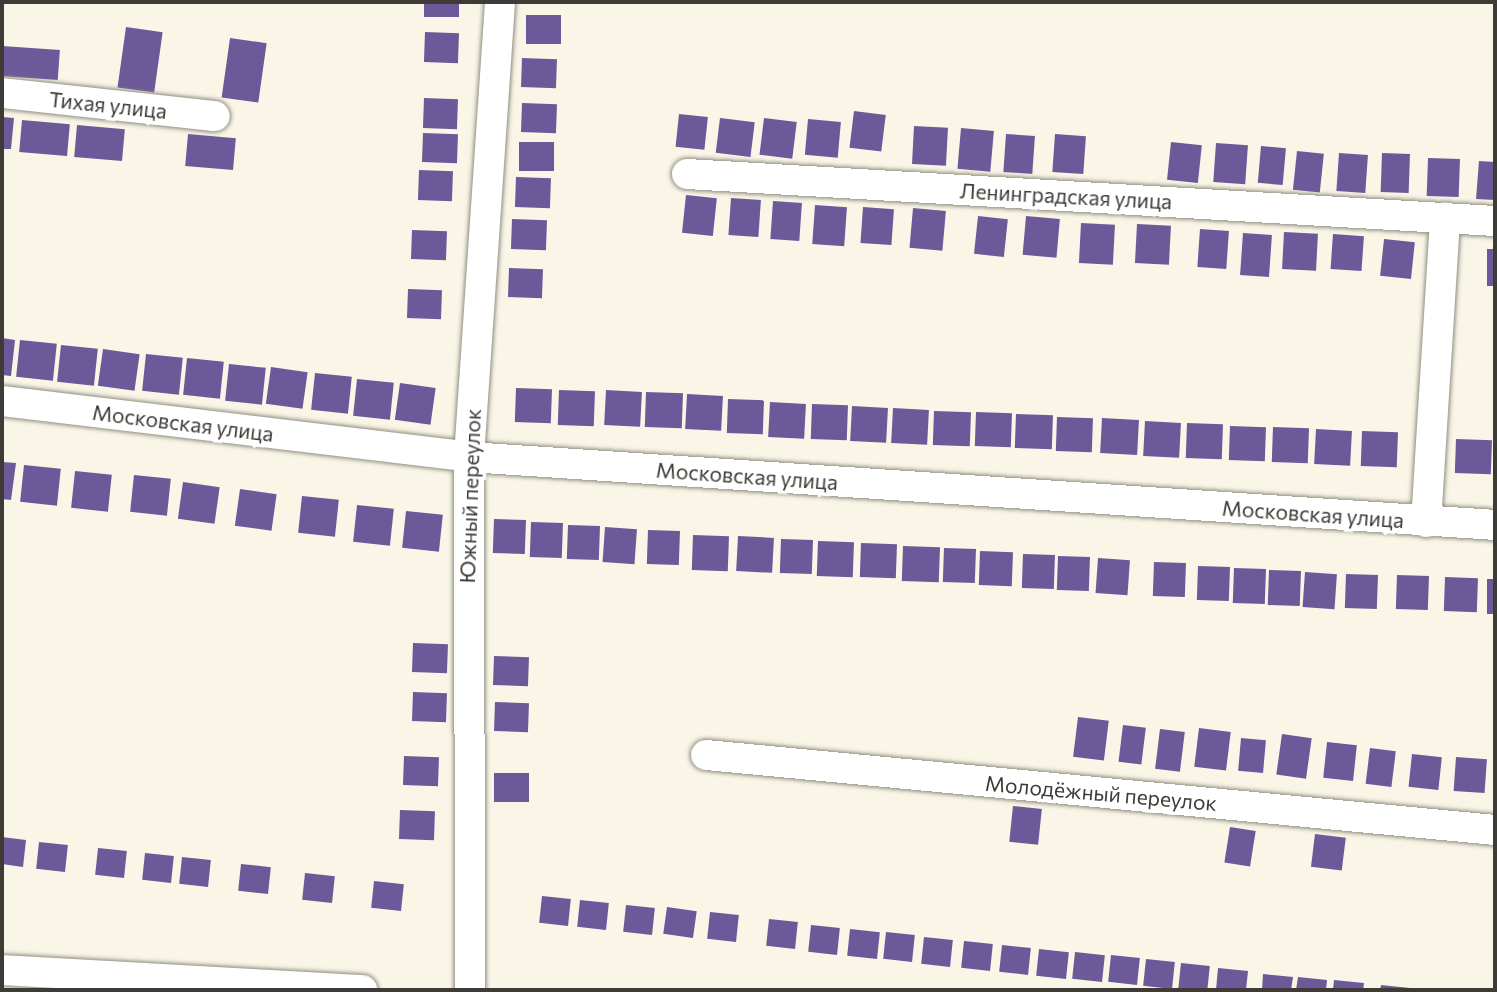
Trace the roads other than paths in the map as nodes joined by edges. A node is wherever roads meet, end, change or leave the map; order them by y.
1 (500, 2) edge
2 (2, 93) edge
3 (215, 116) dead end
4 (687, 174) dead end
5 (1445, 218) junction
6 (1495, 221) edge
7 (2, 401) edge
8 (469, 457) junction
9 (1426, 522) junction
10 (1495, 526) edge
11 (706, 755) dead end
12 (1495, 830) edge
13 (2, 970) edge
14 (362, 990) edge
15 (470, 990) edge

1 - 8 street, Южный переулок
2 - 3 street, Тихая улица
4 - 5 street, Ленинградская улица
5 - 6 street, Ленинградская улица
5 - 9 street
7 - 8 street, Московская улица
8 - 9 street, Московская улица
8 - 15 street, Южный переулок
9 - 10 street, Московская улица
11 - 12 street, Молодёжный переулок
13 - 14 street

